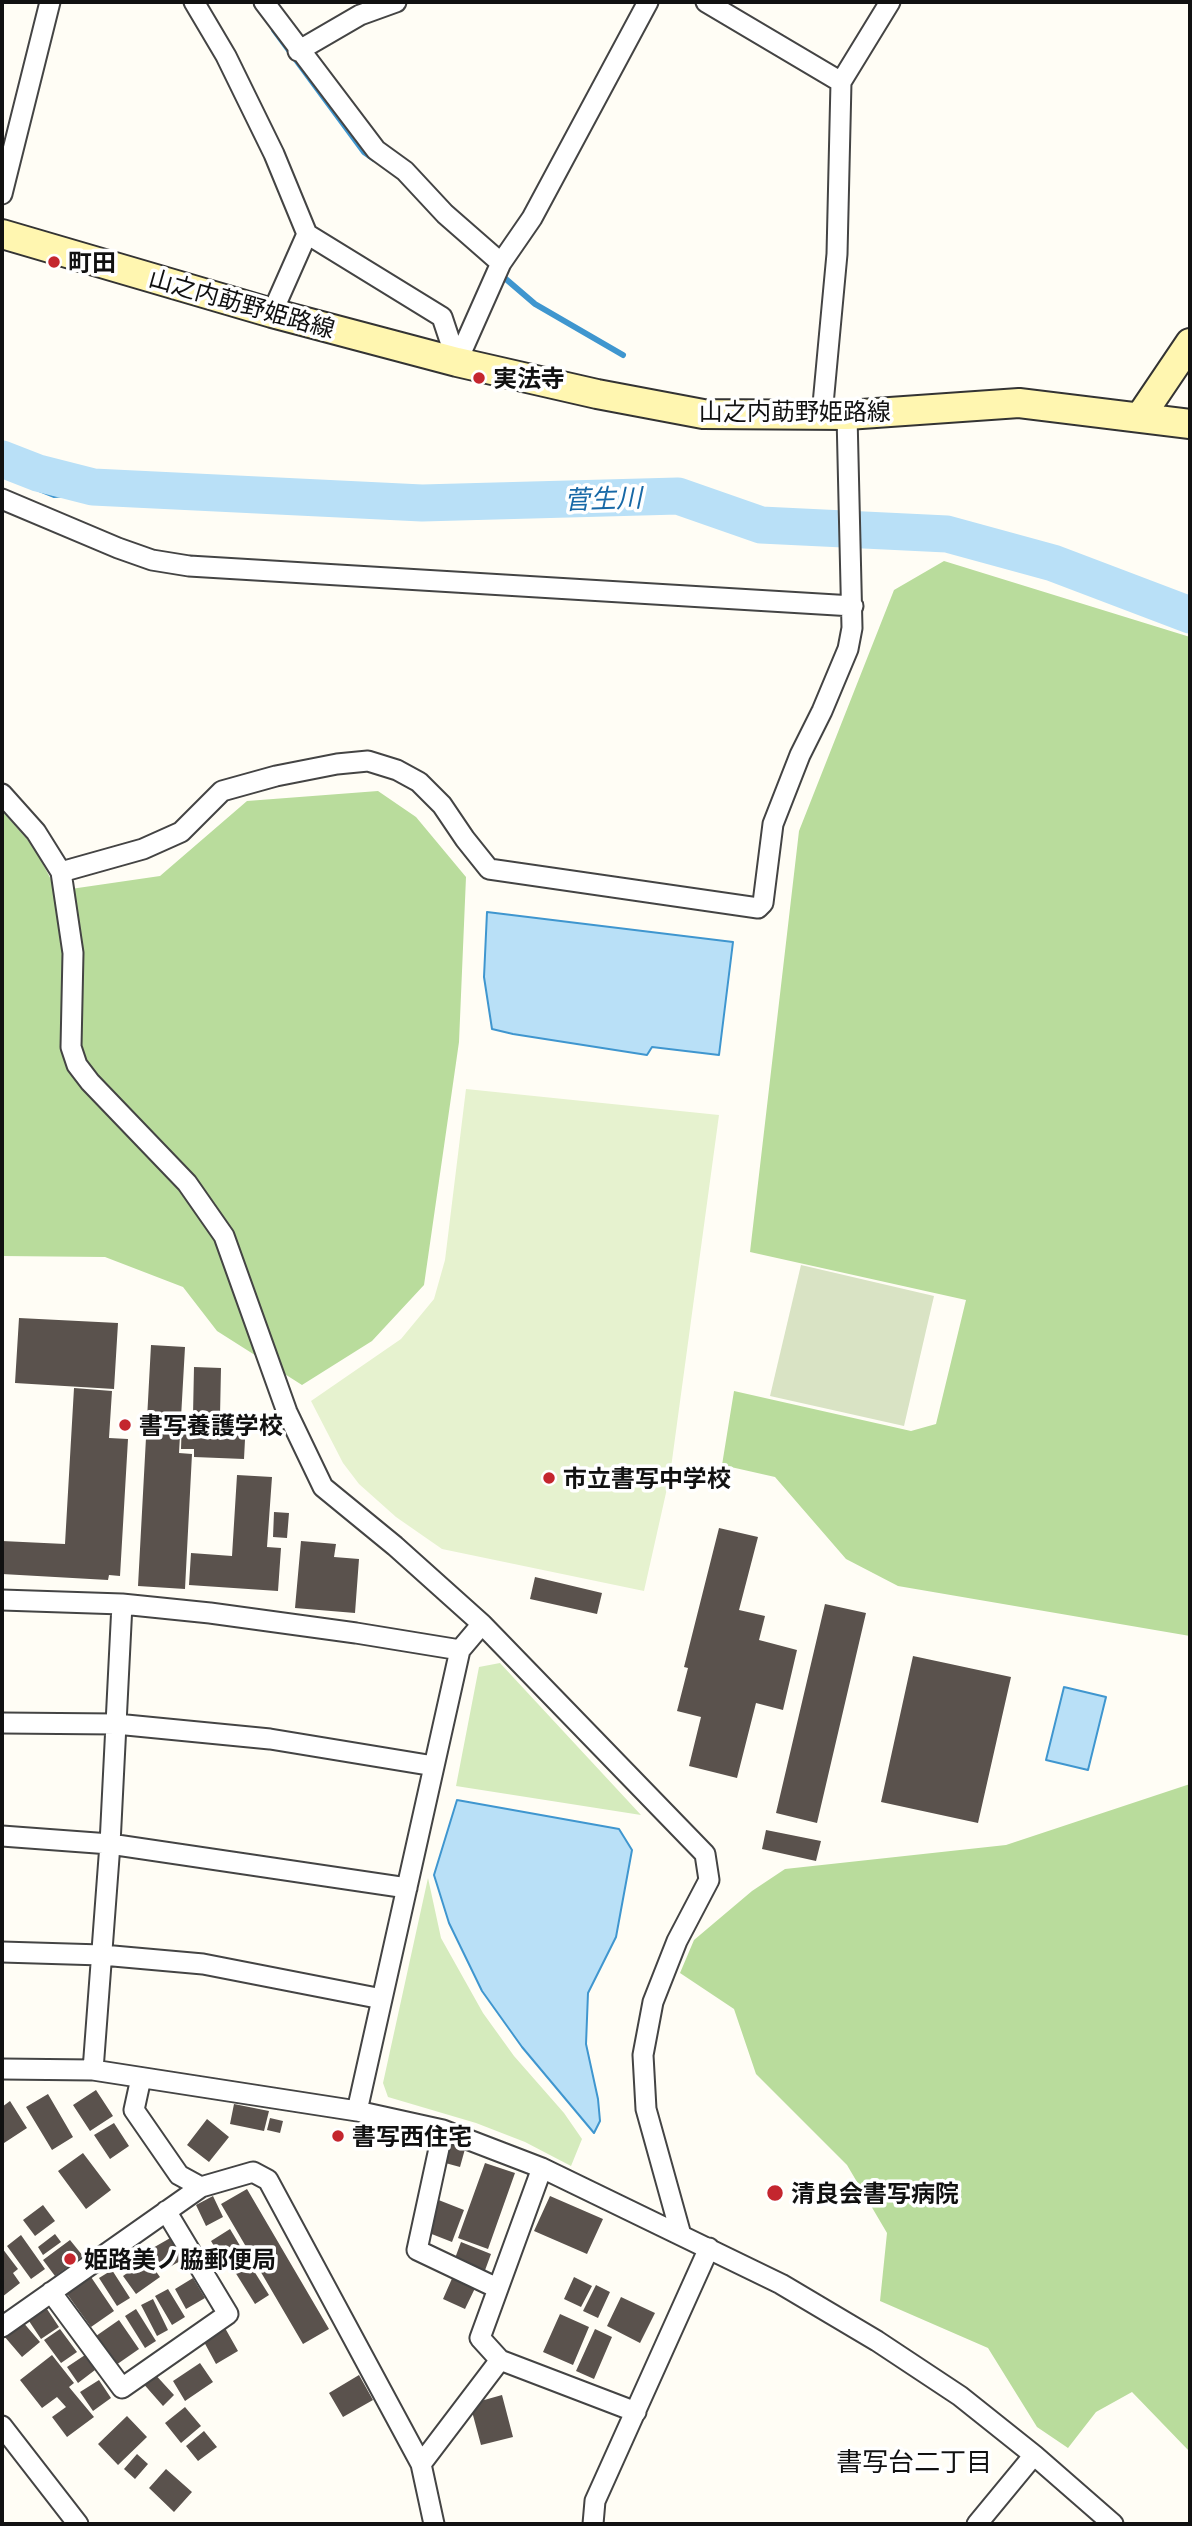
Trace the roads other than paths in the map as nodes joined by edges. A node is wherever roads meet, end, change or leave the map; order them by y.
1 (50, 2) edge
2 (194, 2) edge
3 (264, 2) edge
4 (396, 2) edge
5 (648, 2) edge
6 (706, 2) edge
7 (890, 2) edge
8 (298, 51) junction
9 (841, 82) junction
10 (2, 194) edge
11 (2, 233) edge
12 (307, 234) junction
13 (501, 262) junction
14 (272, 313) junction
15 (1190, 343) edge
16 (457, 362) junction
17 (1140, 417) junction
18 (839, 424) junction
19 (1190, 424) edge
20 (2, 499) edge
21 (853, 602) junction
22 (2, 794) edge
23 (61, 872) junction
24 (2, 1600) edge
25 (122, 1604) junction
26 (482, 1624) junction
27 (460, 1650) junction
28 (2, 1723) edge
29 (116, 1724) junction
30 (434, 1766) junction
31 (2, 1836) edge
32 (110, 1844) junction
33 (407, 1888) junction
34 (2, 1952) edge
35 (102, 1955) junction
36 (382, 1999) junction
37 (2, 2069) edge
38 (93, 2070) junction
39 (141, 2078) junction
40 (357, 2111) junction
41 (443, 2130) junction
42 (542, 2168) junction
43 (201, 2187) junction
44 (166, 2211) junction
45 (681, 2235) junction
46 (709, 2248) junction
47 (497, 2288) junction
48 (51, 2292) junction
49 (2, 2326) edge
50 (500, 2360) junction
51 (636, 2412) junction
52 (2, 2426) edge
53 (1034, 2455) junction
54 (421, 2464) junction
55 (78, 2524) edge
56 (435, 2524) edge
57 (593, 2524) edge
58 (976, 2524) edge
59 (1113, 2524) edge

1 - 10 street
2 - 12 street
3 - 8 street
4 - 8 street
5 - 13 street
6 - 9 street
7 - 9 street
8 - 13 street
9 - 18 street
11 - 14 main road, 山之内莇野姫路線
12 - 14 street
12 - 16 street
13 - 16 street
14 - 16 main road, 山之内莇野姫路線
15 - 17 main road
16 - 18 main road, 山之内莇野姫路線
17 - 18 main road, 山之内莇野姫路線
17 - 19 main road, 山之内莇野姫路線
18 - 21 street
20 - 21 street
21 - 23 street
22 - 23 street
23 - 26 street
24 - 25 street
25 - 27 street
25 - 29 street
26 - 27 street
26 - 45 street
27 - 30 street
28 - 29 street
29 - 30 street
29 - 32 street
30 - 33 street
31 - 32 street
32 - 33 street
32 - 35 street
33 - 36 street
34 - 35 street
35 - 36 street
35 - 38 street
36 - 40 street
37 - 38 street
38 - 39 street
39 - 40 street
39 - 43 street
40 - 41 street
41 - 42 street
41 - 47 street
42 - 45 street
42 - 47 street
43 - 44 street
43 - 54 street
44 - 48 street
44 - 48 street
45 - 46 street
46 - 51 street
46 - 53 street
47 - 50 street
48 - 49 street
50 - 51 street
50 - 54 street
51 - 57 street
52 - 55 street
53 - 58 street
53 - 59 street
54 - 56 street

